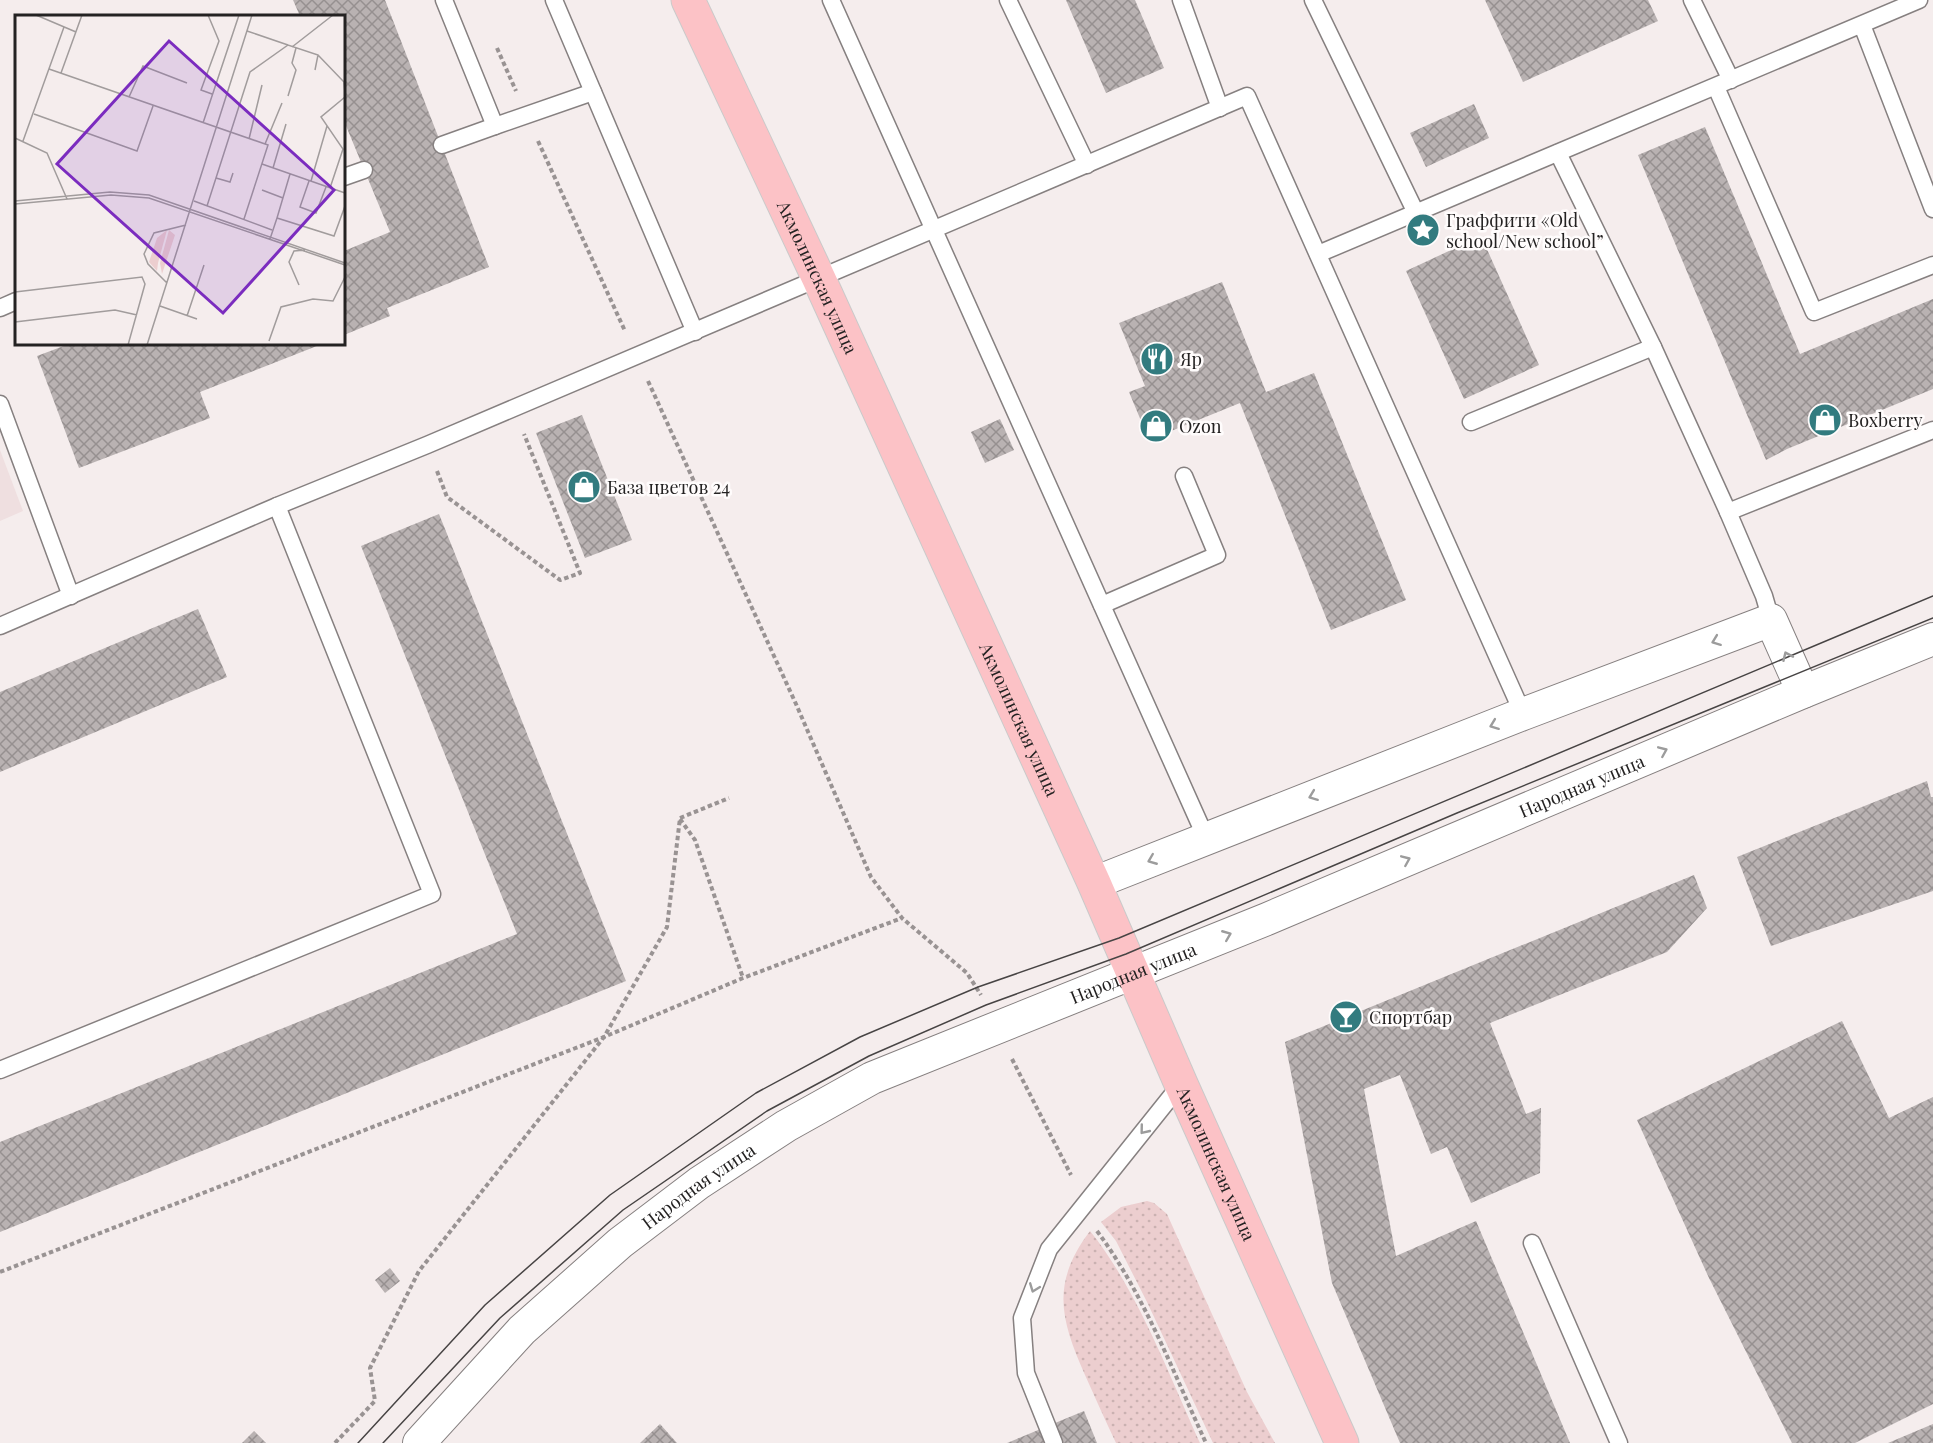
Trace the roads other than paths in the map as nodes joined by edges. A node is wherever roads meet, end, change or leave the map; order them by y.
1 (444, 0) edge
2 (554, 0) edge
3 (688, 0) edge
4 (831, 0) edge
5 (1008, 0) edge
6 (1181, 0) edge
7 (1313, 0) edge
8 (1692, 0) edge
9 (1919, 0) edge
10 (1891, 6) edge
11 (1862, 25) junction
12 (1724, 83) junction
13 (593, 93) junction
14 (1220, 108) junction
15 (495, 126) junction
16 (442, 145) dead end
17 (1558, 153) junction
18 (1087, 165) junction
19 (364, 170) dead end
20 (345, 177) edge
21 (1933, 209) edge
22 (1416, 213) junction
23 (934, 230) junction
24 (1318, 254) junction
25 (1933, 265) edge
26 (819, 279) junction
27 (15, 301) edge
28 (0, 308) edge
29 (695, 332) junction
30 (1653, 346) junction
31 (0, 404) edge
32 (1471, 422) dead end
33 (1933, 430) edge
34 (1184, 476) dead end
35 (278, 506) junction
36 (1728, 512) junction
37 (71, 596) junction
38 (1102, 605) junction
39 (1770, 620) junction
40 (0, 626) edge
41 (1933, 639) edge
42 (1803, 692) junction
43 (1523, 714) junction
44 (1206, 838) junction
45 (1094, 883) junction
46 (1133, 972) junction
47 (0, 1070) edge
48 (1181, 1084) junction
49 (1532, 1243) dead end
50 (419, 1443) edge
51 (1054, 1443) edge
52 (1342, 1443) edge
53 (1619, 1443) edge

1 - 15 lane
2 - 13 lane
3 - 26 main road, Акмолинская улица
4 - 23 lane
5 - 18 lane
6 - 14 lane
7 - 22 lane
8 - 12 lane
9 - 10 lane
10 - 11 lane
11 - 12 lane
11 - 21 lane
12 - 17 lane
12 - 25 lane
13 - 15 lane
13 - 29 lane
14 - 18 lane
14 - 24 lane
15 - 16 lane
17 - 22 lane
17 - 30 lane
18 - 23 lane
19 - 20 lane
22 - 24 lane
23 - 26 lane
23 - 38 lane
24 - 43 lane
26 - 29 lane
26 - 45 main road, Акмолинская улица
27 - 28 lane
29 - 35 lane
30 - 32 lane
30 - 36 lane
31 - 37 lane
33 - 36 lane
34 - 38 lane
35 - 37 lane
35 - 47 lane
36 - 39 lane
37 - 40 lane
38 - 44 lane
42 -> 39 street
39 -> 43 street
41 - 42 street, Народная улица
46 -> 42 street, Народная улица
43 -> 44 street
44 -> 45 street
45 - 46 main road, Акмолинская улица
46 - 48 main road, Акмолинская улица
46 - 50 street, Народная улица
48 -> 51 lane
48 - 52 main road, Акмолинская улица
49 - 53 lane

